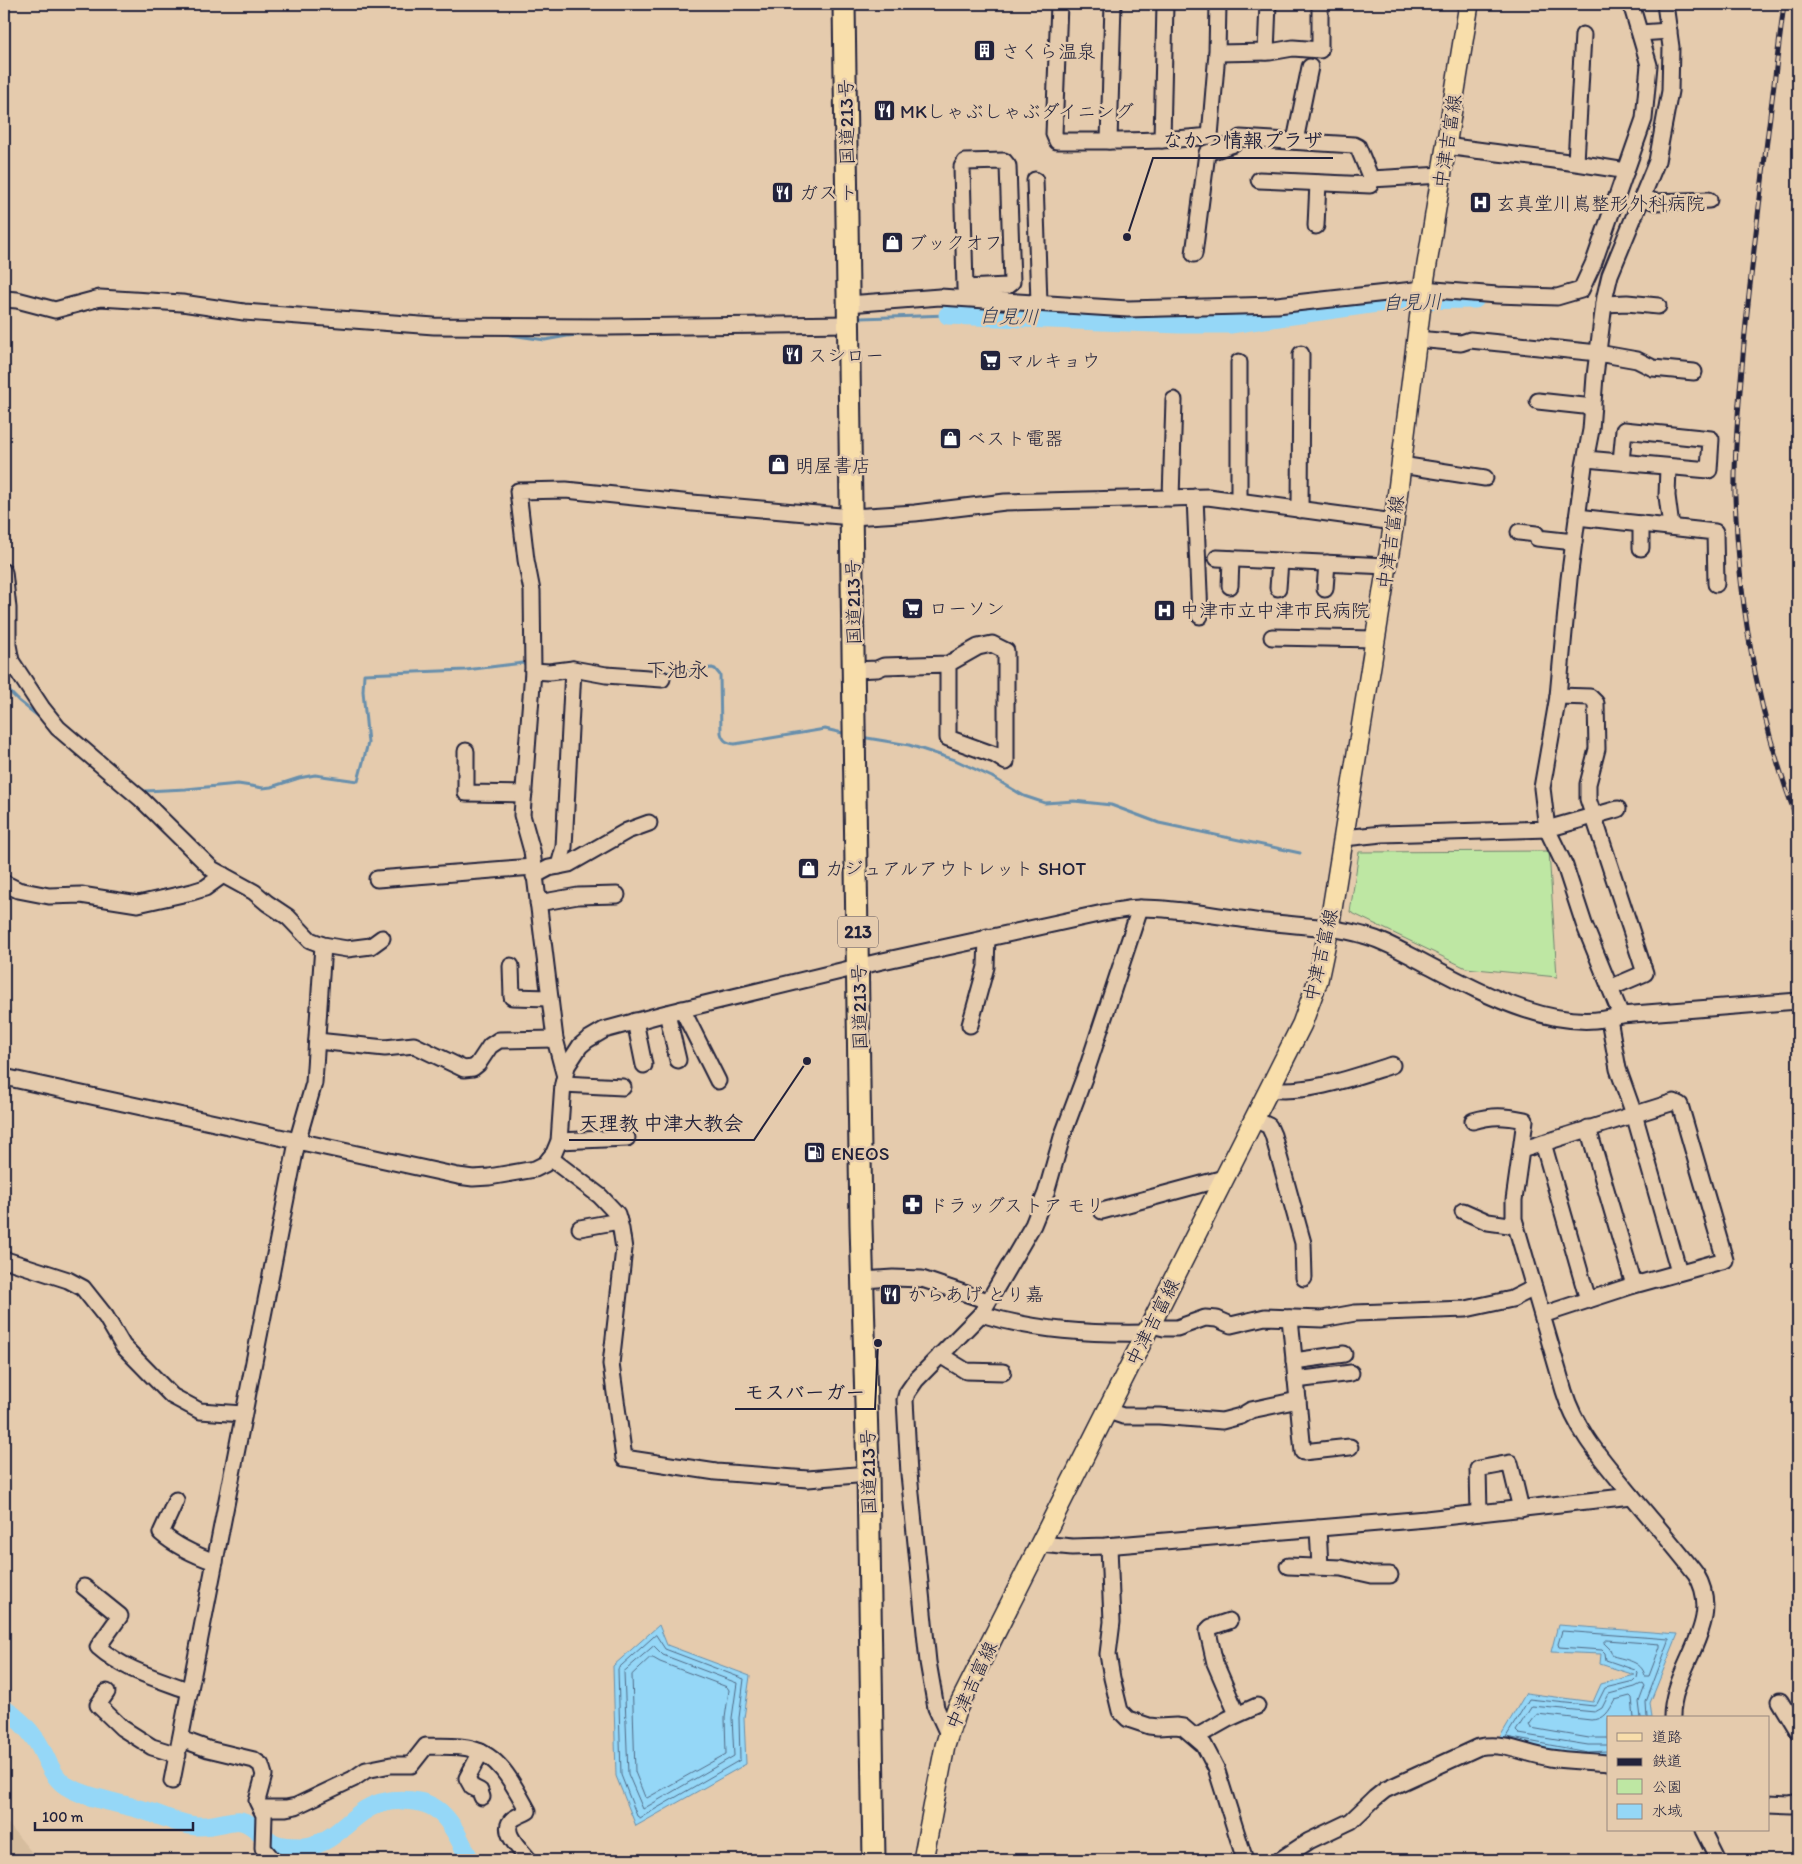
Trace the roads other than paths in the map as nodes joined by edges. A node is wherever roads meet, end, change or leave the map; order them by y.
1 (844, 4) edge
2 (1059, 4) edge
3 (1113, 4) edge
4 (1165, 4) edge
5 (1218, 4) edge
6 (1268, 4) edge
7 (1320, 4) edge
8 (1469, 4) edge
9 (1631, 4) edge
10 (1665, 4) edge
11 (1669, 31) junction
12 (1640, 33) junction
13 (1584, 35) dead end
14 (1266, 52) junction
15 (1218, 53) junction
16 (1310, 67) dead end
17 (1162, 140) junction
18 (1109, 141) junction
19 (1295, 141) junction
20 (1447, 146) junction
21 (1576, 162) junction
22 (1626, 171) junction
23 (1442, 175) junction
24 (1371, 179) junction
25 (1035, 180) dead end
26 (1260, 180) dead end
27 (1318, 183) junction
28 (1643, 197) junction
29 (1709, 200) dead end
30 (1316, 226) dead end
31 (1194, 254) dead end
32 (1423, 289) junction
33 (966, 293) junction
34 (4, 299) edge
35 (1039, 303) junction
36 (1604, 304) junction
37 (1658, 306) dead end
38 (849, 314) junction
39 (1417, 339) junction
40 (1598, 353) junction
41 (1301, 354) dead end
42 (1238, 362) dead end
43 (1694, 372) dead end
44 (1174, 400) dead end
45 (1538, 401) dead end
46 (1593, 408) junction
47 (1586, 459) junction
48 (1621, 462) junction
49 (1401, 465) junction
50 (1668, 466) junction
51 (1485, 478) dead end
52 (1195, 497) junction
53 (1171, 498) junction
54 (1239, 501) junction
55 (1300, 510) junction
56 (852, 516) junction
57 (1578, 517) junction
58 (1394, 522) junction
59 (1641, 524) junction
60 (1671, 527) junction
61 (1520, 532) dead end
62 (1574, 542) junction
63 (1641, 548) dead end
64 (1280, 561) junction
65 (1326, 563) junction
66 (1387, 566) junction
67 (4, 572) edge
68 (1716, 584) dead end
69 (1230, 586) dead end
70 (1278, 588) dead end
71 (1325, 589) dead end
72 (1200, 616) dead end
73 (1272, 638) dead end
74 (1375, 638) junction
75 (948, 664) junction
76 (573, 669) junction
77 (854, 670) junction
78 (534, 671) junction
79 (662, 679) dead end
80 (1558, 696) junction
81 (466, 751) dead end
82 (524, 794) junction
83 (1618, 809) dead end
84 (1594, 816) junction
85 (650, 823) dead end
86 (1546, 829) junction
87 (1344, 838) junction
88 (559, 866) junction
89 (534, 871) junction
90 (223, 875) junction
91 (377, 879) dead end
92 (4, 883) edge
93 (617, 896) dead end
94 (538, 903) junction
95 (1140, 908) junction
96 (1329, 928) junction
97 (987, 937) junction
98 (382, 938) dead end
99 (323, 945) junction
100 (511, 966) dead end
101 (858, 967) junction
102 (1610, 988) junction
103 (550, 998) junction
104 (1798, 1001) edge
105 (682, 1009) junction
106 (667, 1013) junction
107 (1615, 1017) junction
108 (635, 1021) junction
109 (970, 1025) dead end
110 (555, 1039) junction
111 (317, 1041) junction
112 (678, 1060) dead end
113 (644, 1064) dead end
114 (1392, 1064) dead end
115 (4, 1077) edge
116 (564, 1078) junction
117 (718, 1081) dead end
118 (623, 1087) dead end
119 (1269, 1090) junction
120 (1634, 1114) junction
121 (1254, 1120) junction
122 (1473, 1121) dead end
123 (1588, 1128) junction
124 (627, 1138) dead end
125 (559, 1141) junction
126 (297, 1142) junction
127 (1542, 1143) junction
128 (1521, 1150) junction
129 (550, 1158) junction
130 (1224, 1178) junction
131 (1102, 1211) dead end
132 (1463, 1211) dead end
133 (619, 1221) junction
134 (1516, 1226) junction
135 (580, 1228) dead end
136 (4, 1263) edge
137 (1679, 1272) junction
138 (1304, 1278) dead end
139 (863, 1280) junction
140 (1634, 1285) junction
141 (1534, 1288) junction
142 (1588, 1300) junction
143 (985, 1308) junction
144 (1542, 1315) junction
145 (1290, 1318) junction
146 (1149, 1329) junction
147 (1344, 1354) dead end
148 (940, 1355) junction
149 (1294, 1361) junction
150 (1003, 1372) dead end
151 (1351, 1373) dead end
152 (1296, 1380) junction
153 (1298, 1400) junction
154 (1108, 1411) junction
155 (243, 1414) junction
156 (1350, 1447) dead end
157 (868, 1474) junction
158 (1632, 1496) junction
159 (176, 1500) dead end
160 (1521, 1509) junction
161 (1479, 1513) junction
162 (1318, 1528) junction
163 (1041, 1544) junction
164 (1108, 1546) junction
165 (215, 1562) junction
166 (1288, 1566) dead end
167 (1320, 1567) junction
168 (1390, 1575) dead end
169 (84, 1587) dead end
170 (1229, 1621) dead end
171 (190, 1691) junction
172 (107, 1692) dead end
173 (1780, 1702) dead end
174 (1257, 1706) dead end
175 (1237, 1714) junction
176 (1672, 1716) edge
177 (1798, 1731) edge
178 (948, 1734) junction
179 (1196, 1737) junction
180 (181, 1739) junction
181 (481, 1752) junction
182 (178, 1755) junction
183 (1607, 1763) edge
184 (172, 1781) dead end
185 (482, 1797) dead end
186 (1798, 1803) edge
187 (1770, 1804) edge
188 (261, 1808) junction
189 (1704, 1832) edge
190 (273, 1860) edge
191 (529, 1860) edge
192 (874, 1860) edge
193 (923, 1860) edge
194 (1245, 1860) edge
195 (1280, 1860) edge
196 (1718, 1860) edge

1 - 38 highway, 国道213号 / 213
2 - 18 street
3 - 18 street
4 - 17 street
5 - 15 street
6 - 14 street
7 - 14 street
8 - 20 main road, 中津吉富線
9 - 12 street
10 - 11 street
11 - 12 street
11 - 28 street
12 - 22 street
13 - 21 street
14 - 15 street
15 - 17 street
16 - 19 street
17 - 18 street
19 - 24 street
19 - 31 street
20 - 21 street
20 - 23 main road, 中津吉富線
21 - 22 street
22 - 32 street
23 - 24 street
23 - 32 main road, 中津吉富線
24 - 27 street
25 - 35 street
26 - 27 street
27 - 30 street
28 - 29 street
28 - 36 street
32 - 35 street
32 - 39 main road, 中津吉富線
33 - 33 street
33 - 35 street
33 - 38 street
34 - 38 street
36 - 37 street
36 - 40 street
38 - 56 highway, 国道213号 / 213
39 - 40 street
39 - 49 main road, 中津吉富線
40 - 43 street
40 - 46 street
41 - 55 street
42 - 54 street
44 - 53 street
45 - 46 street
46 - 47 street
47 - 48 street
47 - 57 street
48 - 50 street
48 - 50 street
49 - 51 street
49 - 58 main road, 中津吉富線
50 - 60 street
52 - 53 street
52 - 54 street
52 - 72 street
53 - 56 street
54 - 55 street
55 - 58 street
56 - 77 highway, 国道213号 / 213
56 - 78 street
57 - 59 street
57 - 62 street
58 - 66 main road, 中津吉富線
59 - 60 street
59 - 63 street
60 - 68 street
61 - 62 street
62 - 80 street
64 - 65 street
64 - 69 street
64 - 70 street
65 - 66 street
65 - 71 street
66 - 74 main road, 中津吉富線
67 - 90 street
73 - 74 street
74 - 87 main road, 中津吉富線
75 - 75 street
75 - 77 street
76 - 78 street
76 - 79 street
76 - 88 street
77 - 101 highway, 国道213号 / 213
78 - 82 street
80 - 84 street
80 - 86 street
81 - 82 street
82 - 89 street
83 - 84 street
84 - 86 street
84 - 102 street
85 - 88 street
86 - 87 street
86 - 102 street
87 - 96 main road, 中津吉富線
88 - 89 street
89 - 91 street
89 - 94 street
90 - 92 street
90 - 99 street
93 - 94 street
94 - 103 street
95 - 96 street
95 - 97 street
95 - 143 street
96 - 107 street
96 - 119 main road, 中津吉富線
97 - 101 street
97 - 109 street
98 - 99 street
99 - 111 street
100 - 103 street
101 - 105 street
101 - 139 highway, 国道213号 / 213
102 - 107 street
103 - 110 street
104 - 107 street
105 - 106 street
105 - 117 street
106 - 108 street
106 - 112 street
107 - 120 street
108 - 113 street
108 - 116 street
110 - 111 street
110 - 116 street
111 - 126 street
114 - 119 street
115 - 126 street
116 - 118 street
116 - 125 street
119 - 121 main road, 中津吉富線
120 - 123 street
120 - 137 street
120 - 137 street
121 - 130 main road, 中津吉富線
121 - 138 street
122 - 128 street
123 - 127 street
123 - 140 street
124 - 125 street
125 - 129 street
126 - 129 street
126 - 155 street
127 - 128 street
127 - 142 street
128 - 134 street
129 - 133 street
130 - 131 street
130 - 146 main road, 中津吉富線
132 - 134 street
133 - 135 street
133 - 157 street
134 - 141 street
136 - 155 street
137 - 140 street
139 - 143 street
139 - 157 highway, 国道213号 / 213
140 - 142 street
141 - 144 street
141 - 145 street
142 - 144 street
143 - 146 street
143 - 148 street
144 - 158 street
145 - 146 street
145 - 149 street
146 - 154 main road, 中津吉富線
147 - 149 street
148 - 150 street
148 - 178 street
149 - 152 street
151 - 152 street
152 - 153 street
153 - 154 street
153 - 156 street
154 - 163 main road, 中津吉富線
155 - 165 street
157 - 192 highway, 国道213号 / 213
158 - 160 street
158 - 176 street
159 - 165 street
160 - 161 street
160 - 161 street
161 - 162 street
162 - 164 street
162 - 167 street
163 - 164 street
163 - 178 main road, 中津吉富線
164 - 179 street
165 - 171 street
166 - 167 street
167 - 168 street
169 - 171 street
170 - 175 street
171 - 180 street
172 - 182 street
173 - 177 street
174 - 175 street
175 - 179 street
178 - 193 main road, 中津吉富線
179 - 194 street
180 - 182 street
180 - 188 street
181 - 185 street
181 - 188 street
181 - 191 street
182 - 184 street
183 - 195 street
186 - 187 street
188 - 190 street
189 - 196 street

